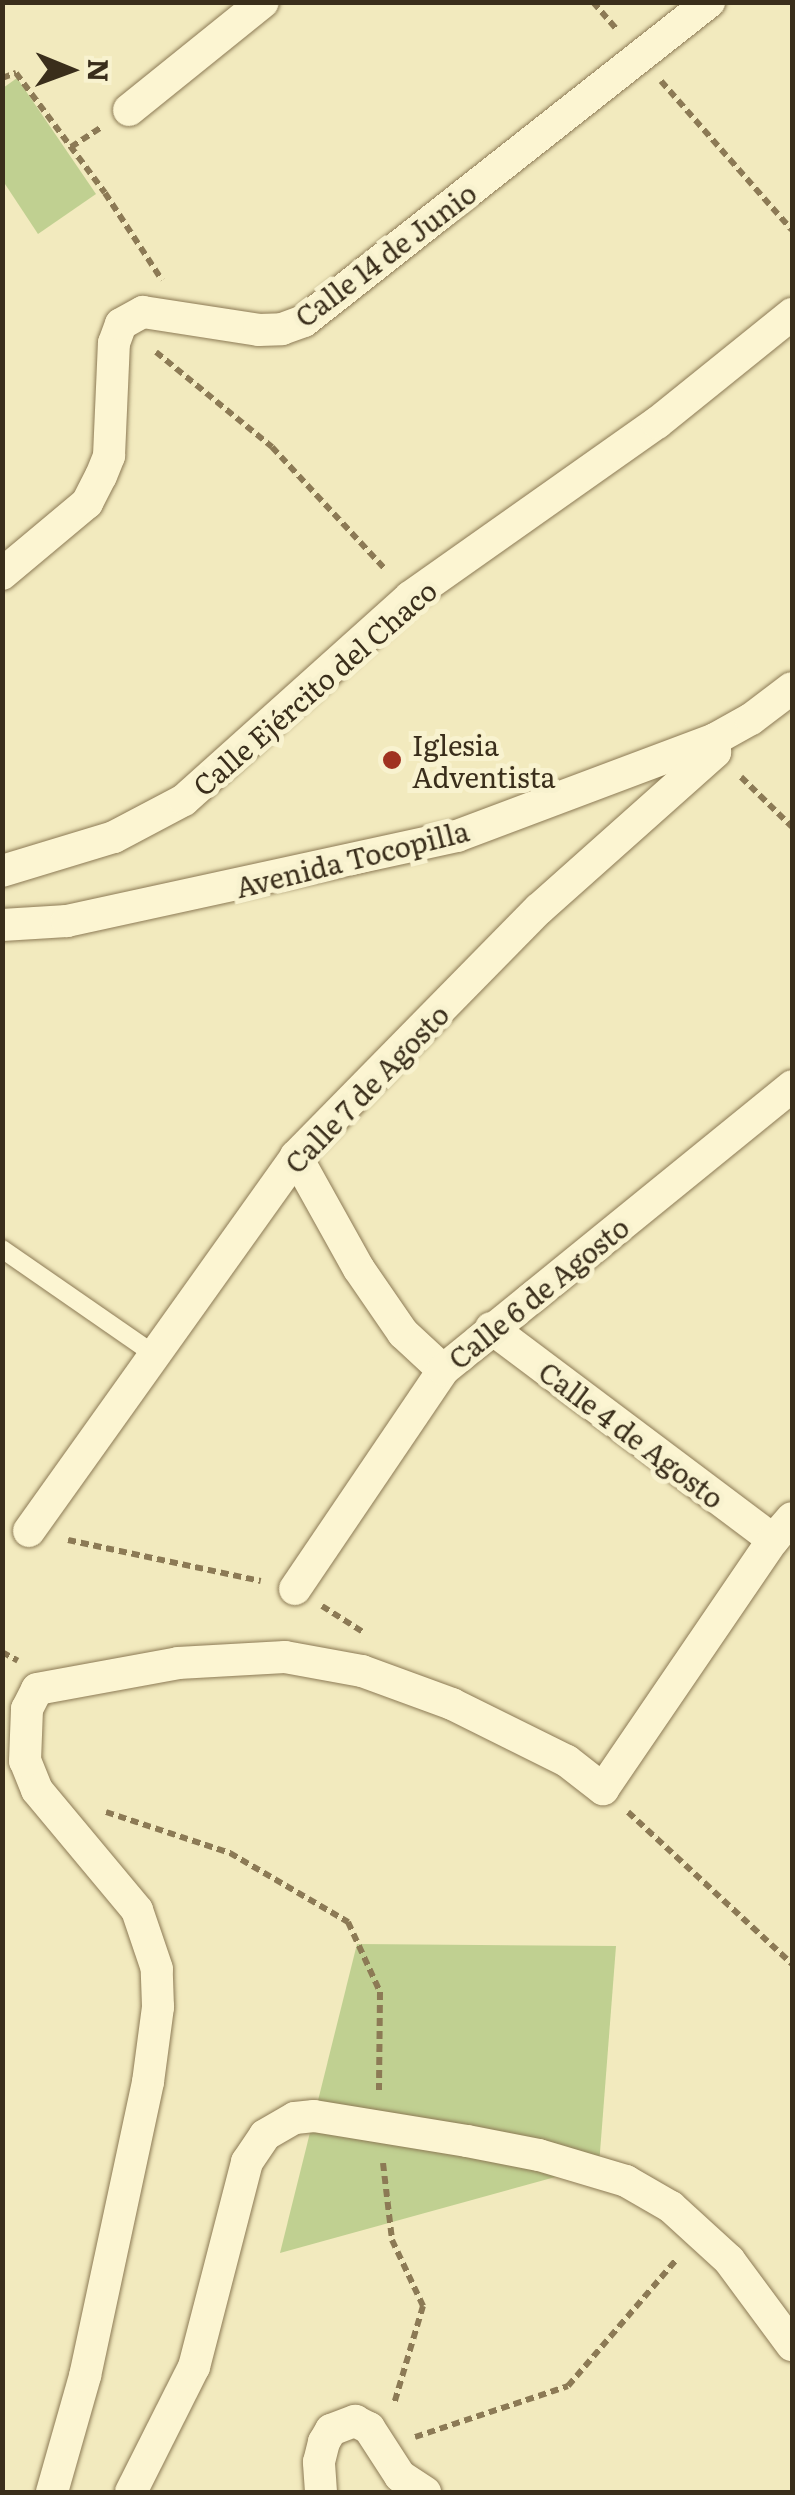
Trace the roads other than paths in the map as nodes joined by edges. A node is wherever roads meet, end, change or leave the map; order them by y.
1 (263, 2) edge
2 (709, 2) edge
3 (128, 110) dead end
4 (792, 314) edge
5 (2, 574) edge
6 (792, 688) edge
7 (715, 746) junction
8 (2, 871) edge
9 (2, 925) edge
10 (792, 1086) edge
11 (296, 1156) junction
12 (2, 1249) edge
13 (491, 1328) junction
14 (155, 1354) junction
15 (443, 1370) junction
16 (783, 1529) edge
17 (29, 1531) road end
18 (295, 1589) road end
19 (792, 2345) edge
20 (52, 2492) edge
21 (131, 2492) edge
22 (321, 2492) edge
23 (424, 2492) edge

1 - 3 street
2 - 5 street, Calle 14 de Junio
4 - 8 street, Calle Ejército del Chaco
6 - 7 street, Avenida Tocopilla
7 - 9 street, Avenida Tocopilla
7 - 11 street, Calle 7 de Agosto
10 - 13 street, Calle 6 de Agosto
11 - 14 street, Calle 7 de Agosto
11 - 15 street
12 - 14 lane
13 - 15 street, Calle 6 de Agosto
13 - 16 street, Calle 4 de Agosto
14 - 17 street, Calle 7 de Agosto
15 - 18 street, Calle 6 de Agosto
16 - 20 street
19 - 21 street
22 - 23 street

